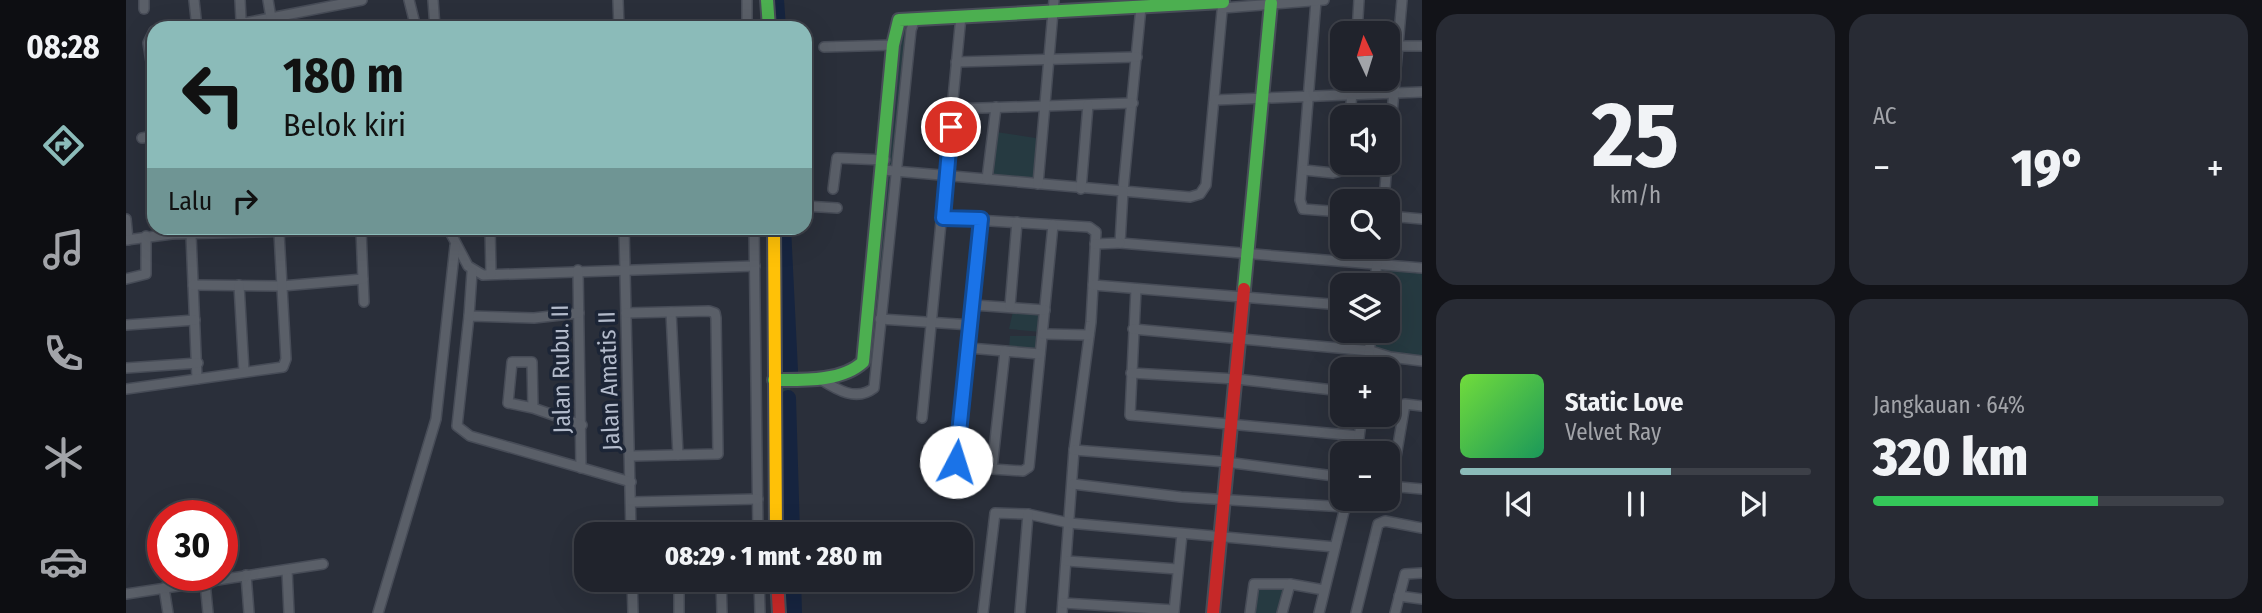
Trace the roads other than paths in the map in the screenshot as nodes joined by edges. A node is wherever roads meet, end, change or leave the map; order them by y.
1 (194, 0) edge
2 (240, 0) edge
3 (268, 0) edge
4 (362, 0) edge
5 (409, 0) edge
6 (433, 0) edge
7 (618, 0) edge
8 (747, 0) edge
9 (767, 0) edge
10 (1324, 0) edge
11 (1359, 0) edge
12 (1402, 0) edge
13 (1316, 1) edge
14 (309, 5) edge
15 (1053, 5) edge
16 (1223, 6) edge
17 (1270, 6) junction
18 (1141, 8) junction
19 (961, 16) junction
20 (271, 18) junction
21 (915, 19) junction
22 (196, 21) edge
23 (242, 21) edge
24 (266, 21) edge
25 (414, 21) edge
26 (434, 21) edge
27 (619, 21) edge
28 (747, 21) edge
29 (768, 21) edge
30 (1358, 21) edge
31 (1400, 21) edge
32 (893, 45) junction
33 (1400, 46) edge
34 (1422, 46) edge
35 (824, 47) dead end
36 (1138, 57) junction
37 (1051, 58) junction
38 (956, 62) junction
39 (1352, 91) edge
40 (1422, 92) edge
41 (1394, 93) junction
42 (1351, 95) junction
43 (1311, 96) junction
44 (1264, 98) junction
45 (1214, 100) junction
46 (1133, 103) junction
47 (1088, 105) junction
48 (1351, 105) edge
49 (1393, 105) edge
50 (996, 107) junction
51 (1046, 107) junction
52 (953, 109) junction
53 (147, 137) edge
54 (142, 138) dead end
55 (888, 167) junction
56 (1304, 170) junction
57 (1330, 173) edge
58 (947, 176) junction
59 (988, 179) junction
60 (1038, 184) junction
61 (1081, 189) junction
62 (833, 190) dead end
63 (1123, 191) junction
64 (812, 206) edge
65 (837, 208) dead end
66 (1330, 211) edge
67 (1400, 217) edge
68 (943, 218) junction
69 (126, 219) edge
70 (981, 219) junction
71 (1422, 219) edge
72 (1017, 222) junction
73 (1053, 225) junction
74 (151, 235) edge
75 (191, 235) edge
76 (279, 235) edge
77 (360, 235) edge
78 (451, 235) edge
79 (490, 235) edge
80 (624, 235) edge
81 (754, 235) edge
82 (774, 235) edge
83 (146, 236) junction
84 (127, 240) edge
85 (1120, 243) junction
86 (1095, 244) junction
87 (455, 246) junction
88 (1247, 252) junction
89 (1377, 259) edge
90 (1377, 264) junction
91 (755, 266) junction
92 (625, 268) junction
93 (1422, 268) edge
94 (578, 270) junction
95 (472, 272) junction
96 (1376, 273) edge
97 (491, 274) junction
98 (126, 279) edge
99 (363, 279) junction
100 (193, 285) junction
101 (239, 285) junction
102 (282, 285) junction
103 (1093, 285) junction
104 (1136, 289) junction
105 (1244, 297) junction
106 (364, 302) dead end
107 (1330, 304) edge
108 (973, 305) junction
109 (1010, 306) junction
110 (1045, 310) junction
111 (671, 312) junction
112 (579, 313) junction
113 (626, 313) junction
114 (469, 316) junction
115 (880, 319) junction
116 (195, 320) junction
117 (932, 324) junction
118 (126, 325) edge
119 (972, 325) junction
120 (1133, 329) junction
121 (1043, 334) junction
122 (1089, 335) junction
123 (1241, 337) junction
124 (1370, 343) edge
125 (969, 348) junction
126 (1005, 351) junction
127 (1370, 351) junction
128 (1040, 354) junction
129 (1369, 357) edge
130 (1422, 360) edge
131 (198, 363) junction
132 (126, 368) edge
133 (244, 372) junction
134 (1131, 373) junction
135 (197, 379) junction
136 (820, 379) junction
137 (1236, 379) junction
138 (780, 380) junction
139 (126, 388) edge
140 (1330, 390) edge
141 (1422, 405) edge
142 (533, 408) junction
143 (922, 418) dead end
144 (436, 419) junction
145 (456, 421) junction
146 (1230, 423) junction
147 (582, 425) junction
148 (1360, 427) edge
149 (1359, 436) junction
150 (1358, 441) edge
151 (1399, 441) edge
152 (1074, 450) junction
153 (678, 455) junction
154 (632, 456) junction
155 (1226, 462) junction
156 (581, 468) junction
157 (992, 468) junction
158 (1330, 475) edge
159 (631, 482) junction
160 (1073, 484) junction
161 (1400, 487) edge
162 (1422, 489) edge
163 (758, 499) junction
164 (1223, 500) junction
165 (632, 502) junction
166 (1330, 503) edge
167 (1344, 511) edge
168 (1028, 514) junction
169 (631, 522) edge
170 (758, 522) edge
171 (776, 522) edge
172 (1069, 523) junction
173 (1422, 528) edge
174 (1182, 534) junction
175 (1220, 536) junction
176 (1335, 547) junction
177 (1067, 561) junction
178 (323, 564) dead end
179 (1177, 569) junction
180 (286, 570) junction
181 (1422, 573) edge
182 (246, 575) junction
183 (238, 576) edge
184 (1290, 584) junction
185 (1324, 590) junction
186 (147, 591) edge
187 (164, 591) edge
188 (206, 591) edge
189 (632, 592) edge
190 (679, 592) edge
191 (721, 592) edge
192 (759, 592) edge
193 (778, 592) edge
194 (126, 594) edge
195 (1399, 596) junction
196 (1422, 599) edge
197 (632, 600) junction
198 (1063, 608) edge
199 (1174, 611) edge
200 (167, 613) edge
201 (208, 613) edge
202 (249, 613) edge
203 (289, 613) edge
204 (378, 613) edge
205 (626, 613) edge
206 (633, 613) edge
207 (679, 613) edge
208 (722, 613) edge
209 (760, 613) edge
210 (779, 613) edge
211 (983, 613) edge
212 (1020, 613) edge
213 (1213, 613) edge
214 (1250, 613) edge
215 (1282, 613) edge
216 (1319, 613) edge
217 (1356, 613) edge
218 (1395, 613) edge

1 - 22 street
2 - 23 street
3 - 20 street
4 - 14 street
5 - 25 street
6 - 26 street
7 - 27 street
8 - 28 street
9 - 29 street
10 - 13 street
11 - 30 street
12 - 31 street
13 - 17 street
13 - 43 street
14 - 20 street
15 - 18 street
15 - 19 street
15 - 37 street
16 - 17 street
16 - 18 street
16 - 45 street
17 - 44 street
18 - 36 street
19 - 21 street
19 - 38 street
20 - 24 street
21 - 32 street
21 - 55 street
32 - 35 street
32 - 55 street
33 - 34 street
36 - 37 street
36 - 46 street
37 - 38 street
37 - 51 street
38 - 52 street
39 - 42 street
40 - 41 street
41 - 42 street
41 - 49 street
42 - 43 street
42 - 48 street
43 - 44 street
43 - 56 street
44 - 45 street
44 - 88 street
45 - 63 street
46 - 47 street
46 - 63 street
47 - 51 street
47 - 61 street
50 - 51 street
50 - 52 street
50 - 59 street
51 - 60 street
52 - 58 street
53 - 54 street
55 - 58 street
55 - 62 street
55 - 115 street
55 - 136 street
56 - 57 street
56 - 66 street
58 - 59 street
58 - 68 street
59 - 60 street
60 - 61 street
61 - 63 street
63 - 85 street
64 - 65 street
67 - 71 street
68 - 70 street
68 - 117 street
69 - 84 street
70 - 72 street
70 - 108 street
72 - 73 street
72 - 109 street
73 - 86 street
73 - 110 street
74 - 83 street
75 - 100 street
76 - 102 street
77 - 99 street
78 - 87 street
79 - 97 street
80 - 92 street, Jalan Amatis II
81 - 91 street
82 - 138 street
83 - 84 street
83 - 98 street
85 - 86 street
85 - 88 street
86 - 103 street
87 - 95 street
87 - 144 street
88 - 90 street
88 - 105 street
89 - 90 street
90 - 93 street
90 - 96 street
91 - 92 street
91 - 163 street
92 - 94 street
92 - 113 street, Jalan Amatis II
94 - 97 street
94 - 112 street, Jalan Rubu. II
95 - 97 street
95 - 114 street
99 - 102 street
99 - 106 street
100 - 101 street
100 - 116 street
101 - 102 street
101 - 133 street
102 - 133 street
103 - 104 street
103 - 122 street
104 - 105 street
104 - 120 street
105 - 107 street
105 - 123 street
108 - 109 street
108 - 119 street
109 - 110 street
110 - 121 street
111 - 113 street
111 - 153 street
111 - 153 street
112 - 114 street
112 - 147 street, Jalan Rubu. II
113 - 154 street, Jalan Amatis II
114 - 145 street
115 - 117 street
115 - 136 street
116 - 118 street
116 - 131 street
117 - 119 street
117 - 143 street
119 - 125 street
120 - 123 street
120 - 134 street
121 - 122 street
121 - 128 street
122 - 152 street
123 - 127 street
123 - 137 street
124 - 127 street
125 - 126 street
125 - 157 street
126 - 128 street
126 - 157 street
127 - 129 street
127 - 130 street
128 - 157 street
131 - 132 street
131 - 135 street
133 - 135 street
134 - 137 street
134 - 146 street
135 - 139 street
136 - 138 street
137 - 140 street
137 - 146 street
138 - 171 street
141 - 151 street
142 - 142 street
142 - 147 street
144 - 145 street
144 - 204 street
145 - 156 street
146 - 149 street
146 - 155 street
147 - 156 street, Jalan Rubu. II
148 - 149 street
149 - 150 street
152 - 155 street
152 - 160 street
153 - 154 street
154 - 159 street, Jalan Amatis II
155 - 158 street
155 - 164 street
156 - 159 street
159 - 165 street, Jalan Amatis II
160 - 164 street
160 - 172 street
161 - 162 street
163 - 165 street
163 - 170 street
164 - 166 street
164 - 175 street
165 - 169 street, Jalan Amatis II
167 - 176 street
168 - 172 street
168 - 211 street
168 - 212 street
172 - 174 street
172 - 177 street
173 - 217 street
174 - 175 street
174 - 179 street
175 - 176 street
175 - 213 street
176 - 185 street
177 - 179 street
177 - 198 street
178 - 180 street
179 - 199 street
180 - 182 street
180 - 203 street
181 - 195 street
182 - 183 street
182 - 202 street
184 - 185 street
184 - 214 street
184 - 215 street
185 - 216 street
186 - 194 street
187 - 200 street
188 - 201 street
189 - 197 street
190 - 207 street
191 - 208 street
192 - 209 street
193 - 210 street
195 - 196 street
195 - 218 street
197 - 205 street
197 - 206 street
198 - 199 street

